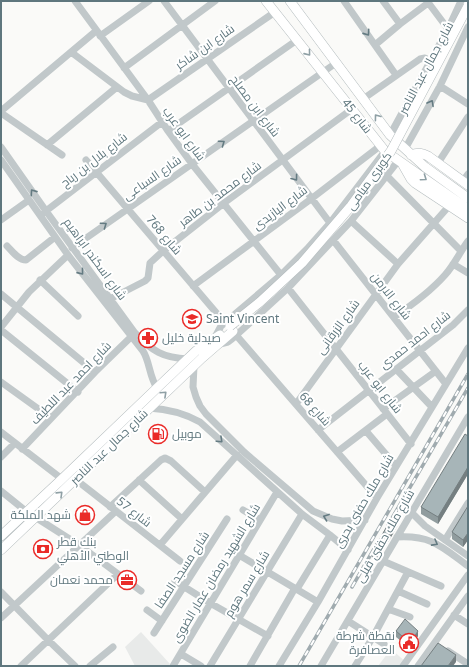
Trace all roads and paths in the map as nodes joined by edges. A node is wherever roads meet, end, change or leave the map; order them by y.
1 (76, 1) edge
2 (149, 1) edge
3 (164, 1) edge
4 (215, 1) edge
5 (266, 1) edge
6 (290, 1) edge
7 (344, 1) edge
8 (383, 1) edge
9 (461, 1) edge
10 (427, 2) edge
11 (468, 6) edge
12 (275, 12) junction
13 (468, 18) edge
14 (400, 24) junction
15 (182, 25) junction
16 (448, 29) junction
17 (467, 33) edge
18 (98, 34) junction
19 (297, 40) junction
20 (375, 45) junction
21 (71, 52) junction
22 (207, 59) junction
23 (430, 61) junction
24 (336, 63) junction
25 (124, 68) junction
26 (323, 73) junction
27 (396, 75) junction
28 (440, 86) junction
29 (117, 87) junction
30 (229, 88) junction
31 (363, 99) junction
32 (148, 100) junction
33 (468, 104) edge
34 (352, 109) junction
35 (1, 112) edge
36 (468, 117) edge
37 (162, 122) junction
38 (253, 122) junction
39 (168, 131) junction
40 (390, 135) junction
41 (47, 145) junction
42 (1, 147) edge
43 (382, 148) junction
44 (408, 152) junction
45 (62, 155) dead end
46 (1, 160) edge
47 (86, 160) dead end
48 (282, 161) junction
49 (400, 163) junction
50 (438, 163) junction
51 (192, 164) junction
52 (96, 172) junction
53 (386, 176) junction
54 (466, 180) edge
55 (468, 198) edge
56 (311, 199) junction
57 (29, 200) junction
58 (224, 203) junction
59 (449, 206) junction
60 (127, 209) junction
61 (468, 209) edge
62 (43, 213) junction
63 (468, 218) edge
64 (1, 220) edge
65 (351, 221) junction
66 (330, 224) junction
67 (434, 224) junction
68 (55, 237) junction
69 (333, 240) junction
70 (254, 241) junction
71 (468, 241) edge
72 (7, 246) dead end
73 (72, 248) junction
74 (163, 251) junction
75 (461, 251) junction
76 (68, 255) junction
77 (398, 264) junction
78 (453, 264) junction
79 (468, 274) edge
80 (281, 275) junction
81 (40, 280) junction
82 (193, 286) junction
83 (288, 288) junction
84 (1, 294) edge
85 (376, 294) junction
86 (110, 298) junction
87 (18, 307) junction
88 (468, 310) edge
89 (78, 316) dead end
90 (394, 317) junction
91 (1, 328) edge
92 (231, 329) junction
93 (134, 334) junction
94 (468, 348) edge
95 (336, 349) junction
96 (420, 350) junction
97 (191, 362) junction
98 (396, 369) junction
99 (436, 371) junction
100 (95, 372) junction
101 (1, 382) edge
102 (446, 384) junction
103 (413, 387) junction
104 (157, 388) junction
105 (368, 391) junction
106 (78, 392) junction
107 (296, 404) junction
108 (432, 407) junction
109 (149, 408) junction
110 (385, 412) junction
111 (468, 416) edge
112 (51, 418) junction
113 (318, 430) junction
114 (366, 431) junction
115 (1, 432) edge
116 (15, 443) junction
117 (411, 444) junction
118 (22, 449) junction
119 (337, 452) junction
120 (237, 455) junction
121 (1, 457) edge
122 (396, 466) junction
123 (62, 479) junction
124 (75, 479) junction
125 (139, 480) junction
126 (1, 491) edge
127 (205, 492) junction
128 (277, 492) junction
129 (377, 498) junction
130 (468, 503) edge
131 (113, 509) junction
132 (243, 510) dead end
133 (313, 511) junction
134 (27, 512) junction
135 (411, 512) junction
136 (305, 516) junction
137 (35, 517) junction
138 (182, 519) junction
139 (228, 519) dead end
140 (260, 520) junction
141 (365, 520) junction
142 (330, 535) junction
143 (1, 536) edge
144 (397, 537) junction
145 (445, 540) junction
146 (79, 545) junction
147 (160, 545) junction
148 (1, 550) edge
149 (348, 550) junction
150 (239, 555) junction
151 (468, 556) edge
152 (180, 561) dead end
153 (383, 561) junction
154 (468, 566) edge
155 (268, 572) junction
156 (408, 572) junction
157 (118, 574) junction
158 (468, 575) edge
159 (175, 581) dead end
160 (184, 586) junction
161 (441, 586) dead end
162 (296, 588) junction
163 (141, 591) dead end
164 (398, 591) junction
165 (1, 592) edge
166 (468, 596) edge
167 (318, 602) junction
168 (210, 603) junction
169 (427, 604) dead end
170 (14, 606) junction
171 (388, 609) junction
172 (147, 610) dead end
173 (454, 615) junction
174 (410, 617) dead end
175 (1, 618) edge
176 (239, 619) junction
177 (162, 621) junction
178 (348, 621) junction
179 (468, 624) edge
180 (154, 633) dead end
181 (268, 636) junction
182 (373, 637) junction
183 (48, 640) junction
184 (435, 642) junction
185 (384, 644) dead end
186 (113, 647) dead end
187 (181, 654) junction
188 (463, 664) edge
189 (21, 666) edge
190 (75, 666) edge
191 (90, 666) edge
192 (173, 666) edge
193 (201, 666) edge
194 (210, 666) edge
195 (250, 666) edge
196 (279, 666) edge
197 (321, 666) edge
198 (355, 666) edge
199 (403, 666) edge
200 (418, 666) edge

1 - 18 street, شارع ابو عرب
2 - 18 street
3 - 15 street, شارع ابن مصلح
4 - 15 street
5 - 12 main road, شارع 45
6 - 24 main road, شارع 45
7 -> 20 street
8 - 14 street
9 - 16 street, شارع جمال عبد الناصر
10 - 14 street
10 - 16 street
11 - 92 main road, كوبرى ميامى, bridge
12 - 19 main road, شارع 45
12 - 22 street, شارع ابن شاكر
13 - 92 main road, كوبرى ميامى
14 - 20 street
15 - 22 street, شارع ابن مصلح
15 - 25 street
16 - 23 street, شارع جمال عبد الناصر
17 - 28 street, شارع جمال عبد الناصر
18 - 21 street
18 - 25 street, شارع ابو عرب
19 -> 26 main road, شارع 45
19 - 30 street
20 - 27 street
21 - 29 street
21 - 35 street
22 - 30 street, شارع ابن مصلح
22 - 32 street, شارع ابن شاكر
23 - 27 street
23 - 40 street, شارع جمال عبد الناصر
24 - 26 street, شارع السباعى
24 - 31 main road, شارع 45
25 - 32 street, شارع ابو عرب
26 - 34 main road, شارع 45
26 - 38 street, شارع السباعى
27 - 31 street
28 - 33 street
44 -> 28 street, شارع جمال عبد الناصر
29 - 32 street
29 - 41 street
30 - 38 street, شارع ابن مصلح
30 - 39 street
40 -> 31 main road, شارع 45
32 - 37 street, شارع ابو عرب
34 - 43 main road, شارع 45
34 - 48 street, شارع محمد بن طاهر
35 - 41 street
36 - 50 street
37 - 39 street, شارع ابو عرب
37 - 52 street, شارع بلال بن رباح
38 - 48 street, شارع ابن مصلح
51 -> 38 street, شارع السباعى
39 - 51 street, شارع ابو عرب
40 - 44 main road, شارع 45
41 - 45 street
62 -> 42 street, شارع اسكندر ابراهيم
43 - 49 main road, شارع 45
43 - 56 street, شارع اليازيدى
43 - 66 street, شارع جمال عبد الناصر
44 - 50 main road
44 - 55 main road, شارع 45
46 - 57 street, شارع اسكندر ابراهيم
47 - 52 street, شارع 768
48 -> 56 street, شارع ابن مصلح
48 - 58 street, شارع محمد بن طاهر
49 - 53 street, شارع جمال عبد الناصر
49 - 59 main road
49 -> 61 main road, شارع 45
50 - 54 main road
51 - 58 street, شارع ابو عرب
51 - 60 street, شارع السباعى
52 - 60 street, شارع 768
52 - 62 street, شارع بلال بن رباح
53 - 65 street, شارع جمال عبد الناصر
53 - 67 street
56 - 66 street, شارع ابن مصلح
56 - 70 street, شارع اليازيدى
57 - 62 street, شارع اسكندر ابراهيم
57 - 64 street
58 - 70 street, شارع ابو عرب
58 - 74 street, شارع محمد بن طاهر
59 - 63 main road
59 - 67 street, شارع الزرقانى
73 -> 60 street, شارع السباعى
60 - 74 street, شارع 768
62 - 68 street, شارع اسكندر ابراهيم
62 - 73 street, شارع اسكندر ابراهيم
65 - 69 street, شارع جمال عبد الناصر
65 - 77 street
66 - 80 street, شارع جمال عبد الناصر
67 - 75 street
67 - 77 street, شارع الزرقانى
68 - 72 street
68 - 76 street, شارع اسكندر ابراهيم
69 - 83 street, شارع جمال عبد الناصر
69 - 85 street, شارع الارمن
70 - 80 street, شارع ابو عرب
70 - 82 street, شارع اليازيدى
71 - 75 street
73 - 86 street, شارع اسكندر ابراهيم
74 - 82 street, شارع 768
74 - 86 street, شارع محمد بن طاهر
75 - 78 street
76 - 81 street
76 -> 93 street, شارع اسكندر ابراهيم
77 - 85 street, شارع الزرقانى
78 - 79 street
78 - 90 street
80 - 92 street, شارع جمال عبد الناصر
81 - 87 street
81 - 89 street
82 - 92 street, شارع 768
83 - 92 street, شارع جمال عبد الناصر
83 - 95 street, شارع ابو عرب
84 - 87 street
85 - 90 street, شارع الارمن
85 - 95 street, شارع الزرقانى
86 - 93 street, شارع اسكندر ابراهيم
87 - 91 street
87 - 100 street
88 - 96 street, شارع احمد حمدى
90 - 96 street, شارع الارمن
91 - 106 street
92 - 97 main road, شارع جمال عبد الناصر
92 - 107 street, شارع 68
93 - 97 street, شارع اسكندر ابراهيم
93 - 100 street, شارع احمد عبد اللطيف
93 - 104 street, شارع اسكندر ابراهيم
94 - 102 street, شارع ملك حفنى بحرى
95 - 105 street, شارع ابو عرب
95 - 107 street, شارع الزرقانى
96 - 98 street, شارع احمد حمدى
96 - 99 street, شارع الارمن
97 - 104 main road, شارع جمال عبد الناصر
109 -> 97 main road, شارع جمال عبد الناصر
97 - 133 street
98 - 103 street
98 - 105 street, شارع احمد حمدى
99 - 102 street, شارع الارمن
99 - 103 street
100 - 106 street, شارع احمد عبد اللطيف
101 - 112 street
102 - 108 street, شارع ملك حفنى بحرى
103 - 108 street
103 - 110 street
104 - 123 main road, شارع جمال عبد الناصر
105 - 110 street, شارع ابو عرب
105 - 113 street, شارع احمد حمدى
106 - 112 street, شارع احمد عبد اللطيف
107 - 113 street, شارع 68
108 - 117 street, شارع ملك حفنى بحرى
109 -> 120 street
109 - 124 main road, شارع جمال عبد الناصر
110 - 114 street
110 - 117 street, شارع ابو عرب
111 - 135 street, شارع ملك حفنى قبلى
112 - 118 street, شارع احمد عبد اللطيف
113 - 119 street, شارع 68
114 - 119 street
114 - 122 street
115 - 116 street
116 - 118 street
116 - 121 street
117 - 122 street, شارع ملك حفنى بحرى
118 - 123 street
119 - 129 street, شارع 68
120 - 127 street
120 - 128 street
122 - 129 street, شارع ملك حفنى بحرى
123 - 134 main road, شارع جمال عبد الناصر
124 - 131 street, شارع 57
137 -> 124 main road, شارع جمال عبد الناصر
125 - 127 street
125 - 131 street
125 - 138 street
126 - 134 street
127 - 138 street
128 - 136 street
128 - 140 street, شارع الشهيد رمضان عمار الضوى
129 - 141 street, شارع ملك حفنى بحرى
130 - 145 street
131 - 146 street
131 - 147 street, شارع 57
132 - 140 street
133 - 136 street, شارع سمر هوم
141 -> 133 street
134 - 143 main road, شارع جمال عبد الناصر
135 - 144 street, شارع ملك حفنى قبلى
135 - 145 street
136 - 142 street
136 - 155 street, شارع سمر هوم
137 - 146 street
137 - 148 main road, شارع جمال عبد الناصر
138 - 147 street
139 - 160 street, شارع مسجد الصفا
140 - 150 street, شارع الشهيد رمضان عمار الضوى
141 - 149 street, شارع ملك حفنى بحرى
142 - 149 street
142 - 162 street
144 - 153 street, شارع ملك حفنى قبلى
144 -> 154 street
145 - 151 street
146 - 157 street
146 - 170 street
147 - 152 street, شارع 57
149 - 167 street, شارع ملك حفنى بحرى
150 - 155 street
150 - 168 street, شارع الشهيد رمضان عمار الضوى
153 - 156 street
153 - 178 street, شارع ملك حفنى قبلى
155 - 162 street
155 - 176 street, شارع سمر هوم
156 - 161 street
156 - 164 street
157 - 163 street
157 - 183 street
158 - 199 street
159 - 160 street
160 - 168 street
160 - 177 street, شارع مسجد الصفا
162 - 167 street
162 - 181 street
164 - 169 street
164 - 171 street
165 - 170 street
166 - 173 street
167 - 196 street, شارع ملك حفنى بحرى
168 - 176 street
168 - 187 street, شارع الشهيد رمضان عمار الضوى
170 - 175 street
170 - 183 street
171 - 174 street
171 - 182 street
172 - 177 street
173 - 179 street
173 - 184 street
176 - 181 street
176 - 194 street, شارع سمر هوم
177 - 180 street, شارع مسجد الصفا
178 - 182 street
178 - 197 street, شارع ملك حفنى قبلى
181 - 195 street
182 - 185 street
182 - 198 street
183 - 189 street
183 - 190 street
184 - 188 street
184 - 200 street
186 - 191 street
187 - 192 street, شارع الشهيد رمضان عمار الضوى
187 - 193 street

